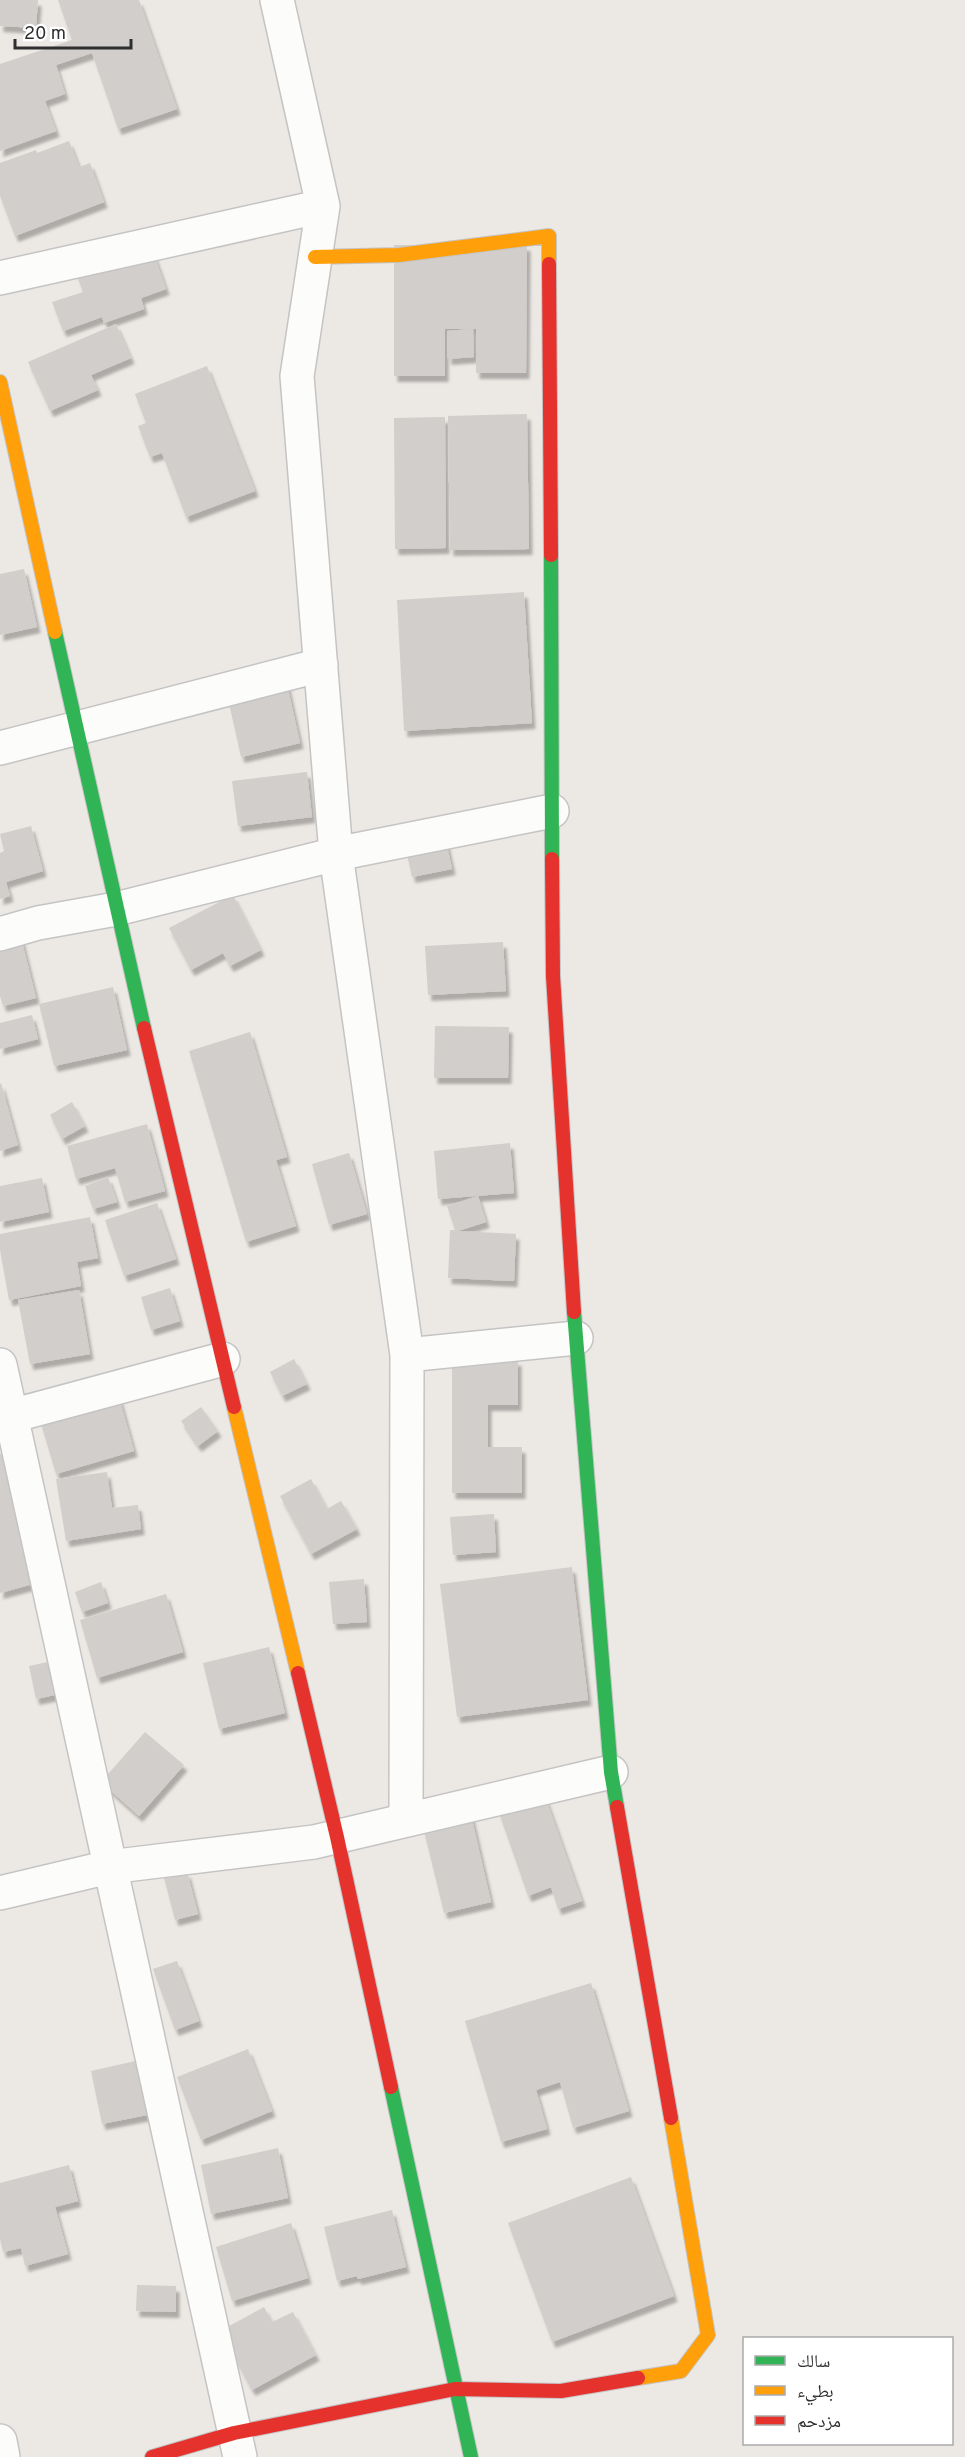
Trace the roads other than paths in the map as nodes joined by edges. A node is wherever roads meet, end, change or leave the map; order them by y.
1 (277, 0) edge
2 (323, 207) junction
3 (315, 257) junction
4 (0, 278) edge
5 (0, 382) edge
6 (321, 665) junction
7 (76, 728) junction
8 (0, 748) edge
9 (552, 811) junction
10 (336, 854) junction
11 (116, 909) junction
12 (0, 934) edge
13 (576, 1338) junction
14 (407, 1355) junction
15 (223, 1359) junction
16 (0, 1365) edge
17 (6, 1418) edge
18 (611, 1772) junction
19 (406, 1820) junction
20 (337, 1837) junction
21 (109, 1867) junction
22 (0, 1893) edge
23 (455, 2389) junction
24 (0, 2441) edge
25 (237, 2445) edge
26 (3, 2457) edge
27 (152, 2457) edge
28 (471, 2457) edge

1 - 2 street
2 - 3 street
2 - 4 street
3 - 6 street
3 - 9 street
5 - 7 street
6 - 7 street
6 - 10 street
7 - 8 street
7 - 11 street
9 - 10 street
9 - 13 street
10 - 11 street
10 - 14 street
11 - 12 street
11 - 15 street
13 - 14 street
13 - 18 street
14 - 19 street
15 - 17 street
15 - 20 street
16 - 17 street
17 - 21 street
18 - 19 street
18 - 23 street
19 - 20 street
20 - 21 street
20 - 23 street
21 - 22 street
21 - 25 street
23 - 25 street
23 - 28 street
24 - 26 street
25 - 27 street

